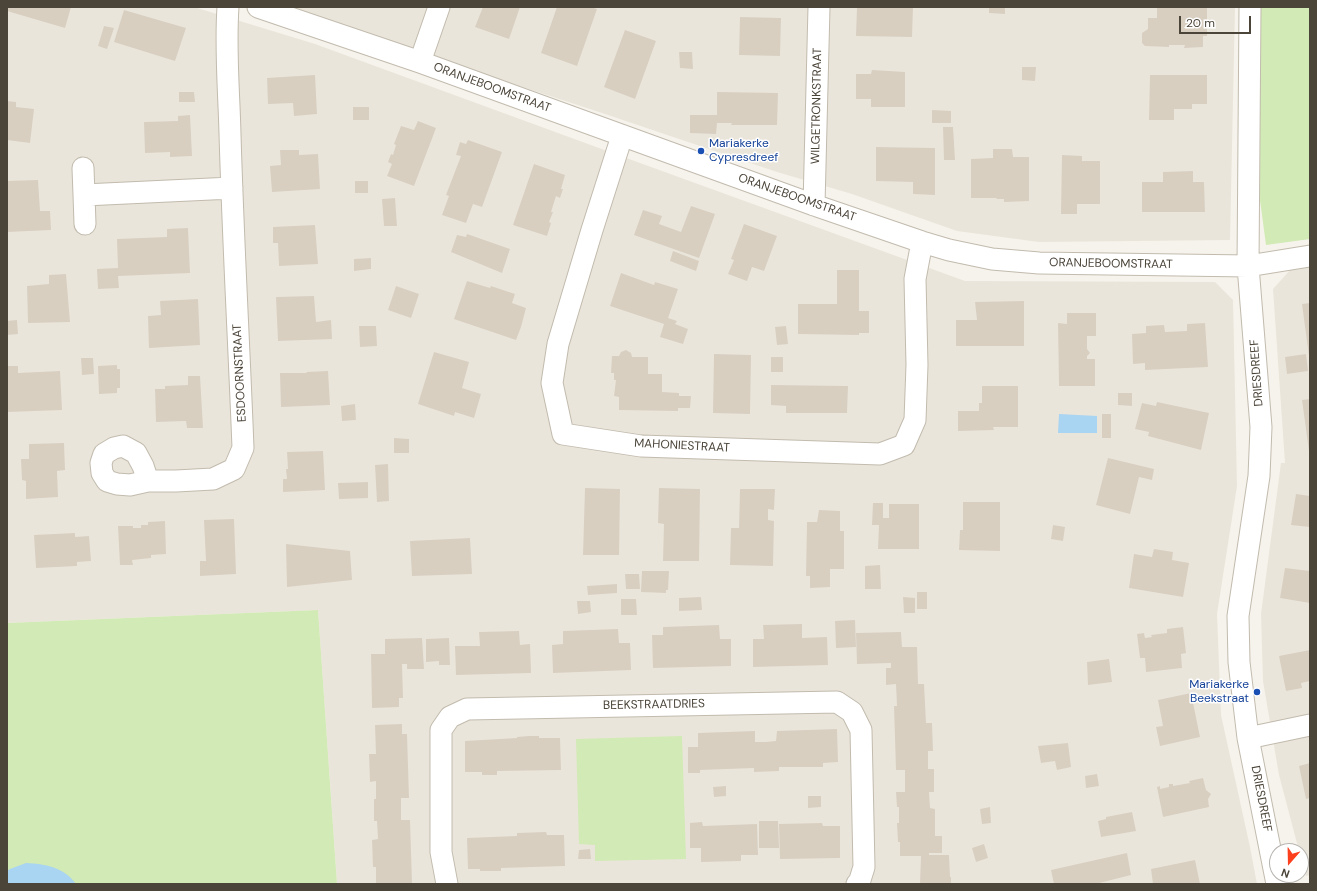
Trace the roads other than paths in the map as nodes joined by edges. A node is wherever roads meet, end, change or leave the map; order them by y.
1 (228, 7) edge
2 (258, 7) edge
3 (439, 7) edge
4 (819, 7) edge
5 (1250, 7) edge
6 (420, 62) junction
7 (622, 136) junction
8 (82, 168) dead end
9 (232, 188) junction
10 (84, 195) junction
11 (814, 205) junction
12 (85, 224) dead end
13 (922, 242) junction
14 (1310, 256) edge
15 (1248, 266) junction
16 (148, 481) dead end
17 (1310, 725) edge
18 (1248, 738) junction
19 (447, 884) edge
20 (857, 884) edge
21 (1277, 884) edge

1 - 9 street, ESDOORNSTRAAT
2 - 6 street, ORANJEBOOMSTRAAT
3 - 6 street
4 - 11 street, WILGETRONKSTRAAT
5 - 15 street, DRIESDREEF
6 - 7 street, ORANJEBOOMSTRAAT
7 - 11 street, ORANJEBOOMSTRAAT
7 - 13 street, MAHONIESTRAAT
8 - 10 street
9 - 10 street
9 - 16 street, ESDOORNSTRAAT
10 - 12 street
11 - 13 street, ORANJEBOOMSTRAAT
13 - 15 street, ORANJEBOOMSTRAAT
14 - 15 street, ORANJEBOOMSTRAAT
15 - 18 street, DRIESDREEF
17 - 18 street
18 - 21 street, DRIESDREEF
19 - 20 street, BEEKSTRAATDRIES

